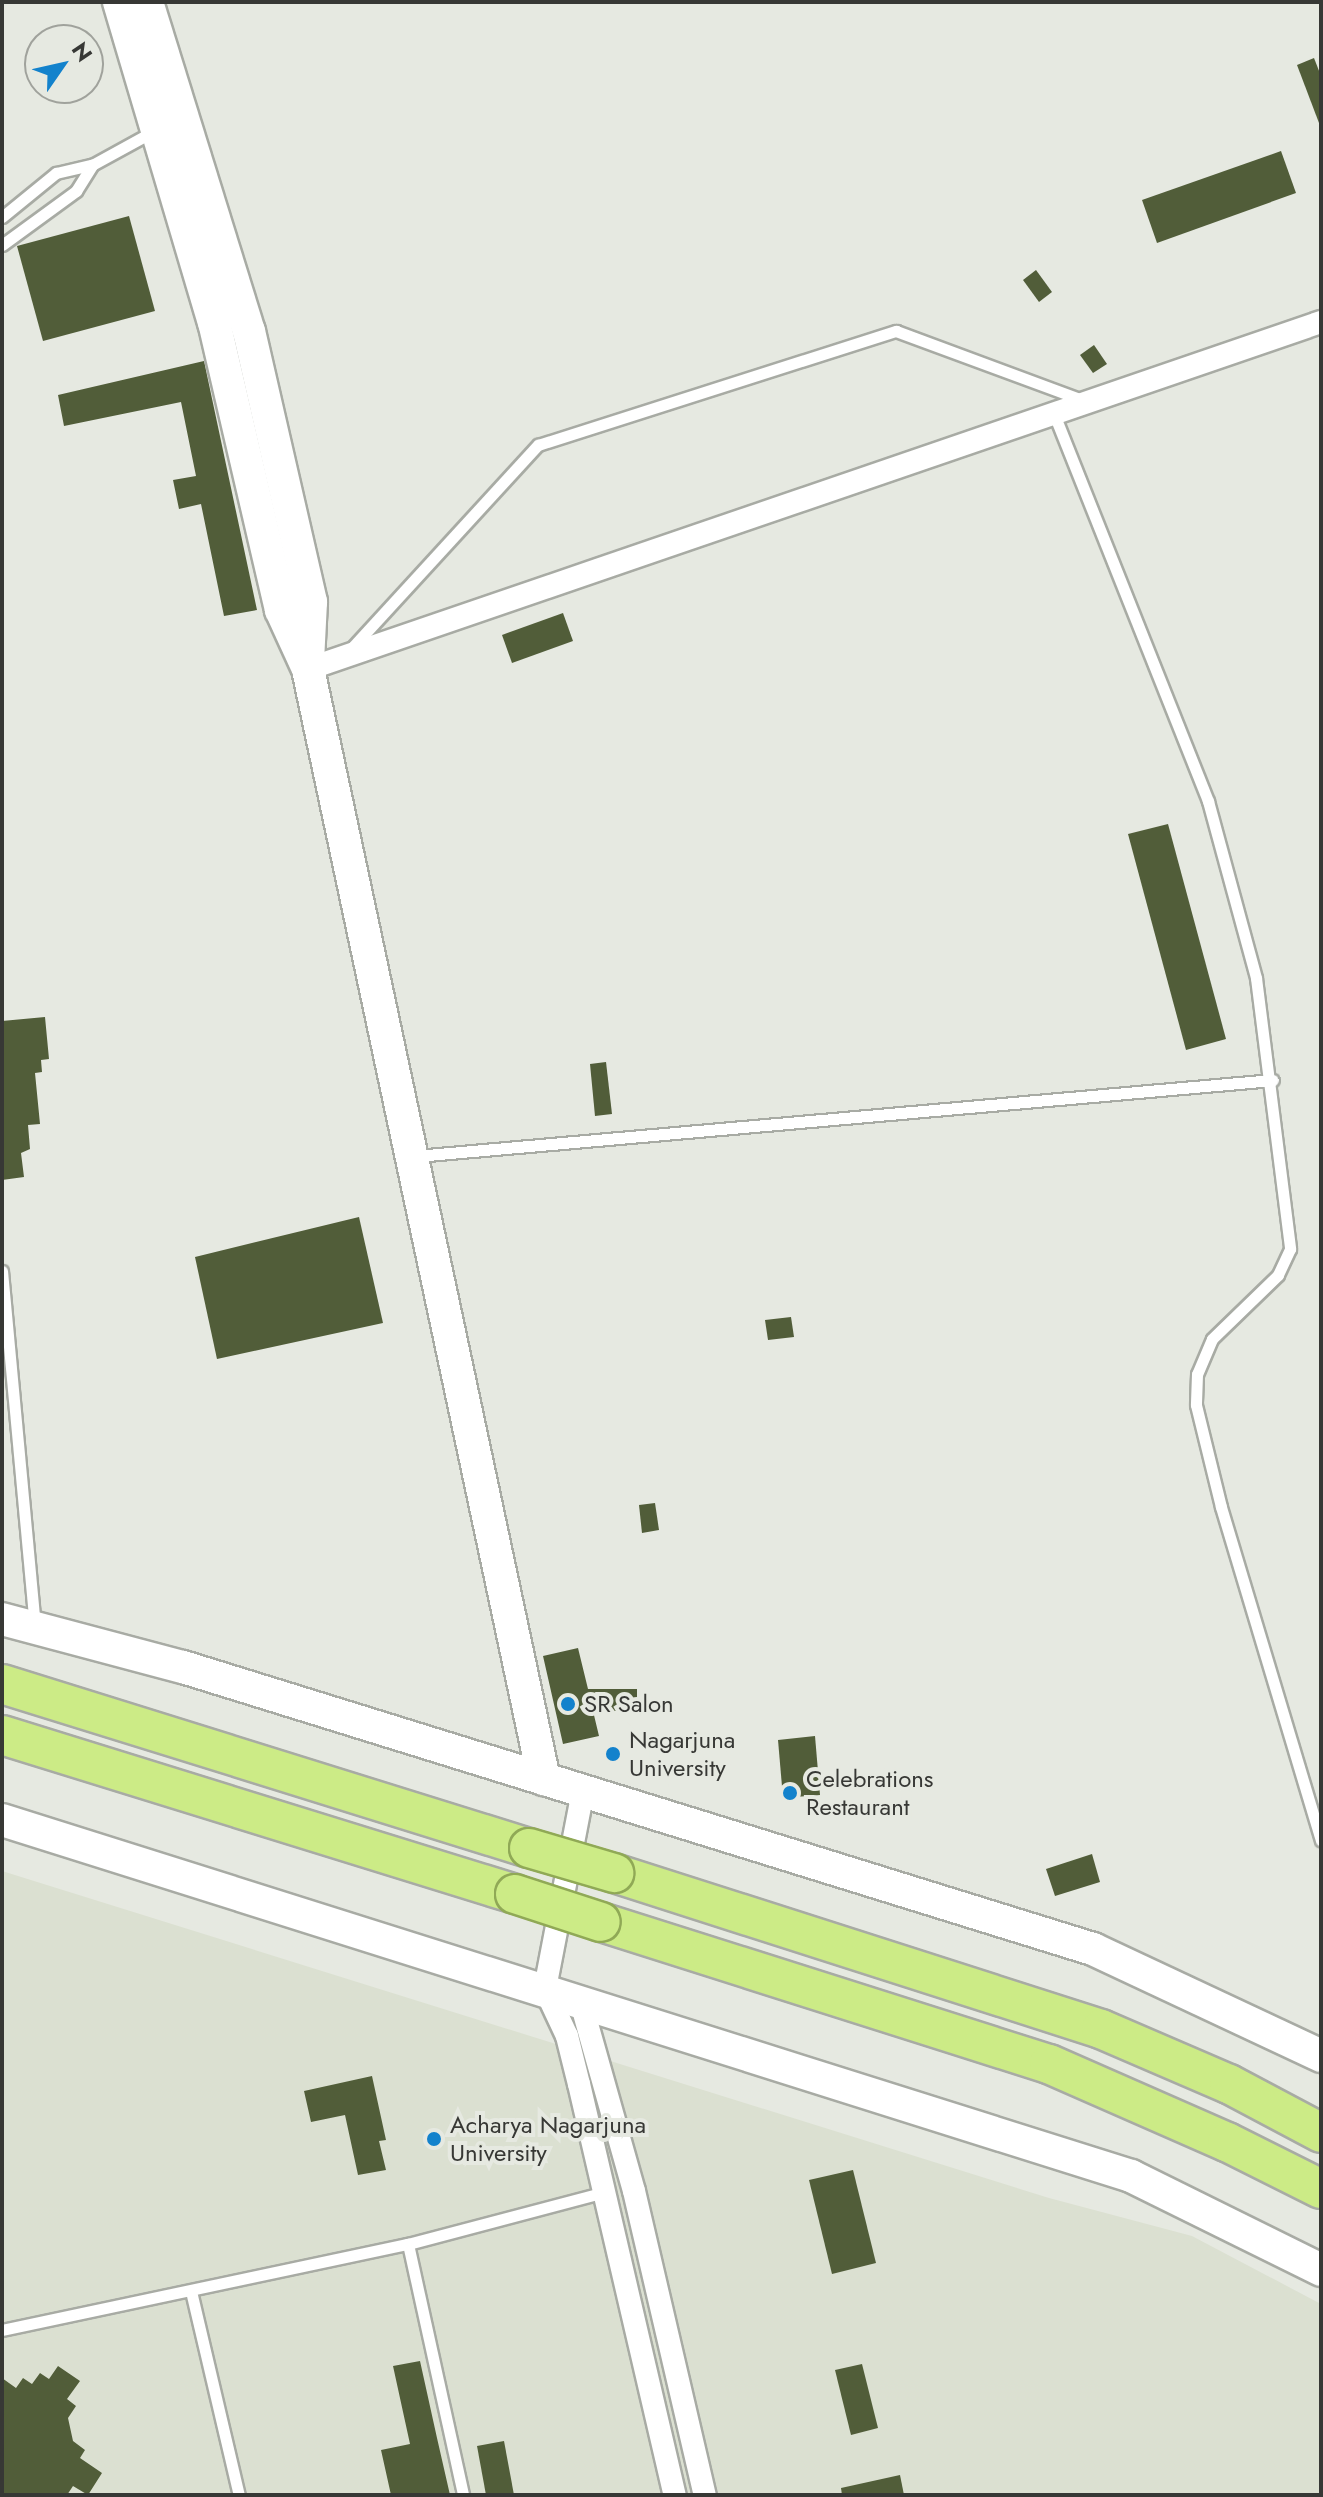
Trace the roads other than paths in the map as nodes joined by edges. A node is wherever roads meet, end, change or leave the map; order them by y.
1 (119, 2) edge
2 (147, 2) edge
3 (157, 129) junction
4 (92, 165) junction
5 (2, 217) edge
6 (2, 245) edge
7 (1321, 322) edge
8 (1088, 402) junction
9 (1054, 414) junction
10 (344, 657) junction
11 (308, 669) junction
12 (1273, 1080) junction
13 (411, 1157) junction
14 (2, 1271) edge
15 (2, 1619) edge
16 (36, 1628) junction
17 (2, 1684) edge
18 (2, 1735) edge
19 (544, 1779) junction
20 (583, 1791) junction
21 (2, 1820) edge
22 (1321, 1840) edge
23 (545, 1989) junction
24 (580, 1999) junction
25 (1321, 2056) edge
26 (1321, 2133) edge
27 (1321, 2189) edge
28 (601, 2193) junction
29 (408, 2244) junction
30 (1321, 2270) edge
31 (191, 2291) junction
32 (2, 2330) edge
33 (239, 2495) edge
34 (463, 2495) edge
35 (675, 2495) edge
36 (705, 2495) edge

1 - 3 main road
2 - 11 main road
3 - 4 lane
3 - 11 main road
4 - 5 lane
4 - 6 lane
7 - 8 street
8 - 9 street
8 - 10 lane
9 - 10 street
9 - 12 lane
10 - 11 street
11 - 13 main road
12 - 13 lane
12 - 22 lane
13 - 19 main road
14 - 16 lane
15 - 16 main road
16 - 19 main road
17 - 26 highway, bridge
18 - 27 highway, bridge
19 - 20 main road
20 - 23 street
20 - 25 main road
21 - 23 main road
23 - 24 main road
23 - 28 street
24 - 30 main road
24 - 36 street
28 - 29 lane
28 - 35 street
29 - 31 lane
29 - 34 lane
31 - 32 lane
31 - 33 lane

